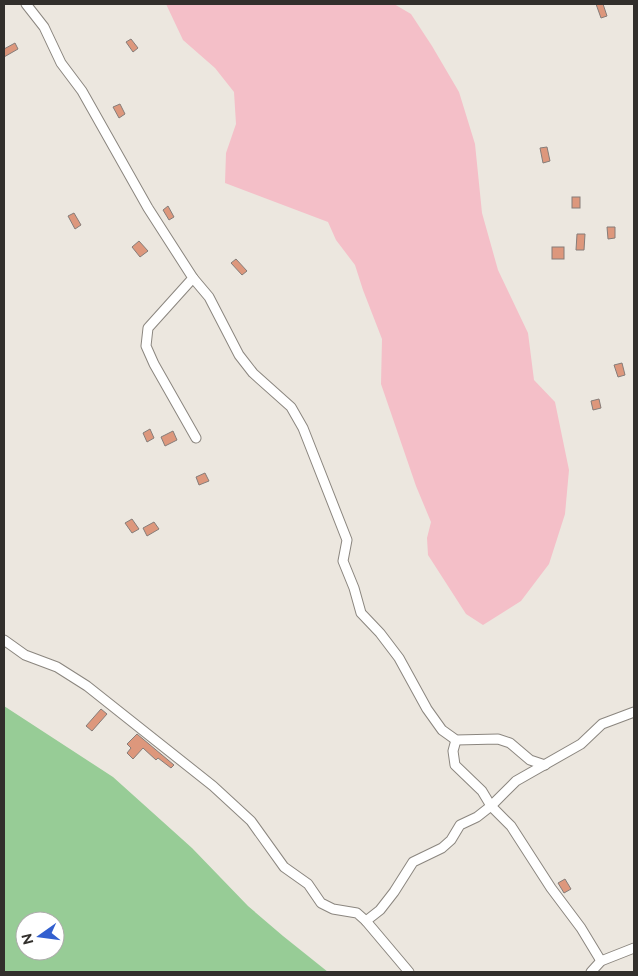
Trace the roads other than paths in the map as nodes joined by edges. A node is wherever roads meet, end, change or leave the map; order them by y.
1 (26, 4) edge
2 (194, 278) junction
3 (196, 438) dead end
4 (4, 640) edge
5 (634, 712) edge
6 (456, 740) junction
7 (544, 764) junction
8 (491, 806) junction
9 (366, 921) junction
10 (634, 948) edge
11 (601, 961) junction
12 (409, 972) edge
13 (591, 972) edge

1 - 2 street
2 - 3 street
2 - 6 street
4 - 9 street
5 - 7 street
6 - 7 street
6 - 8 street
7 - 8 street
8 - 9 street
8 - 11 street
9 - 12 street
10 - 11 street
11 - 13 street

